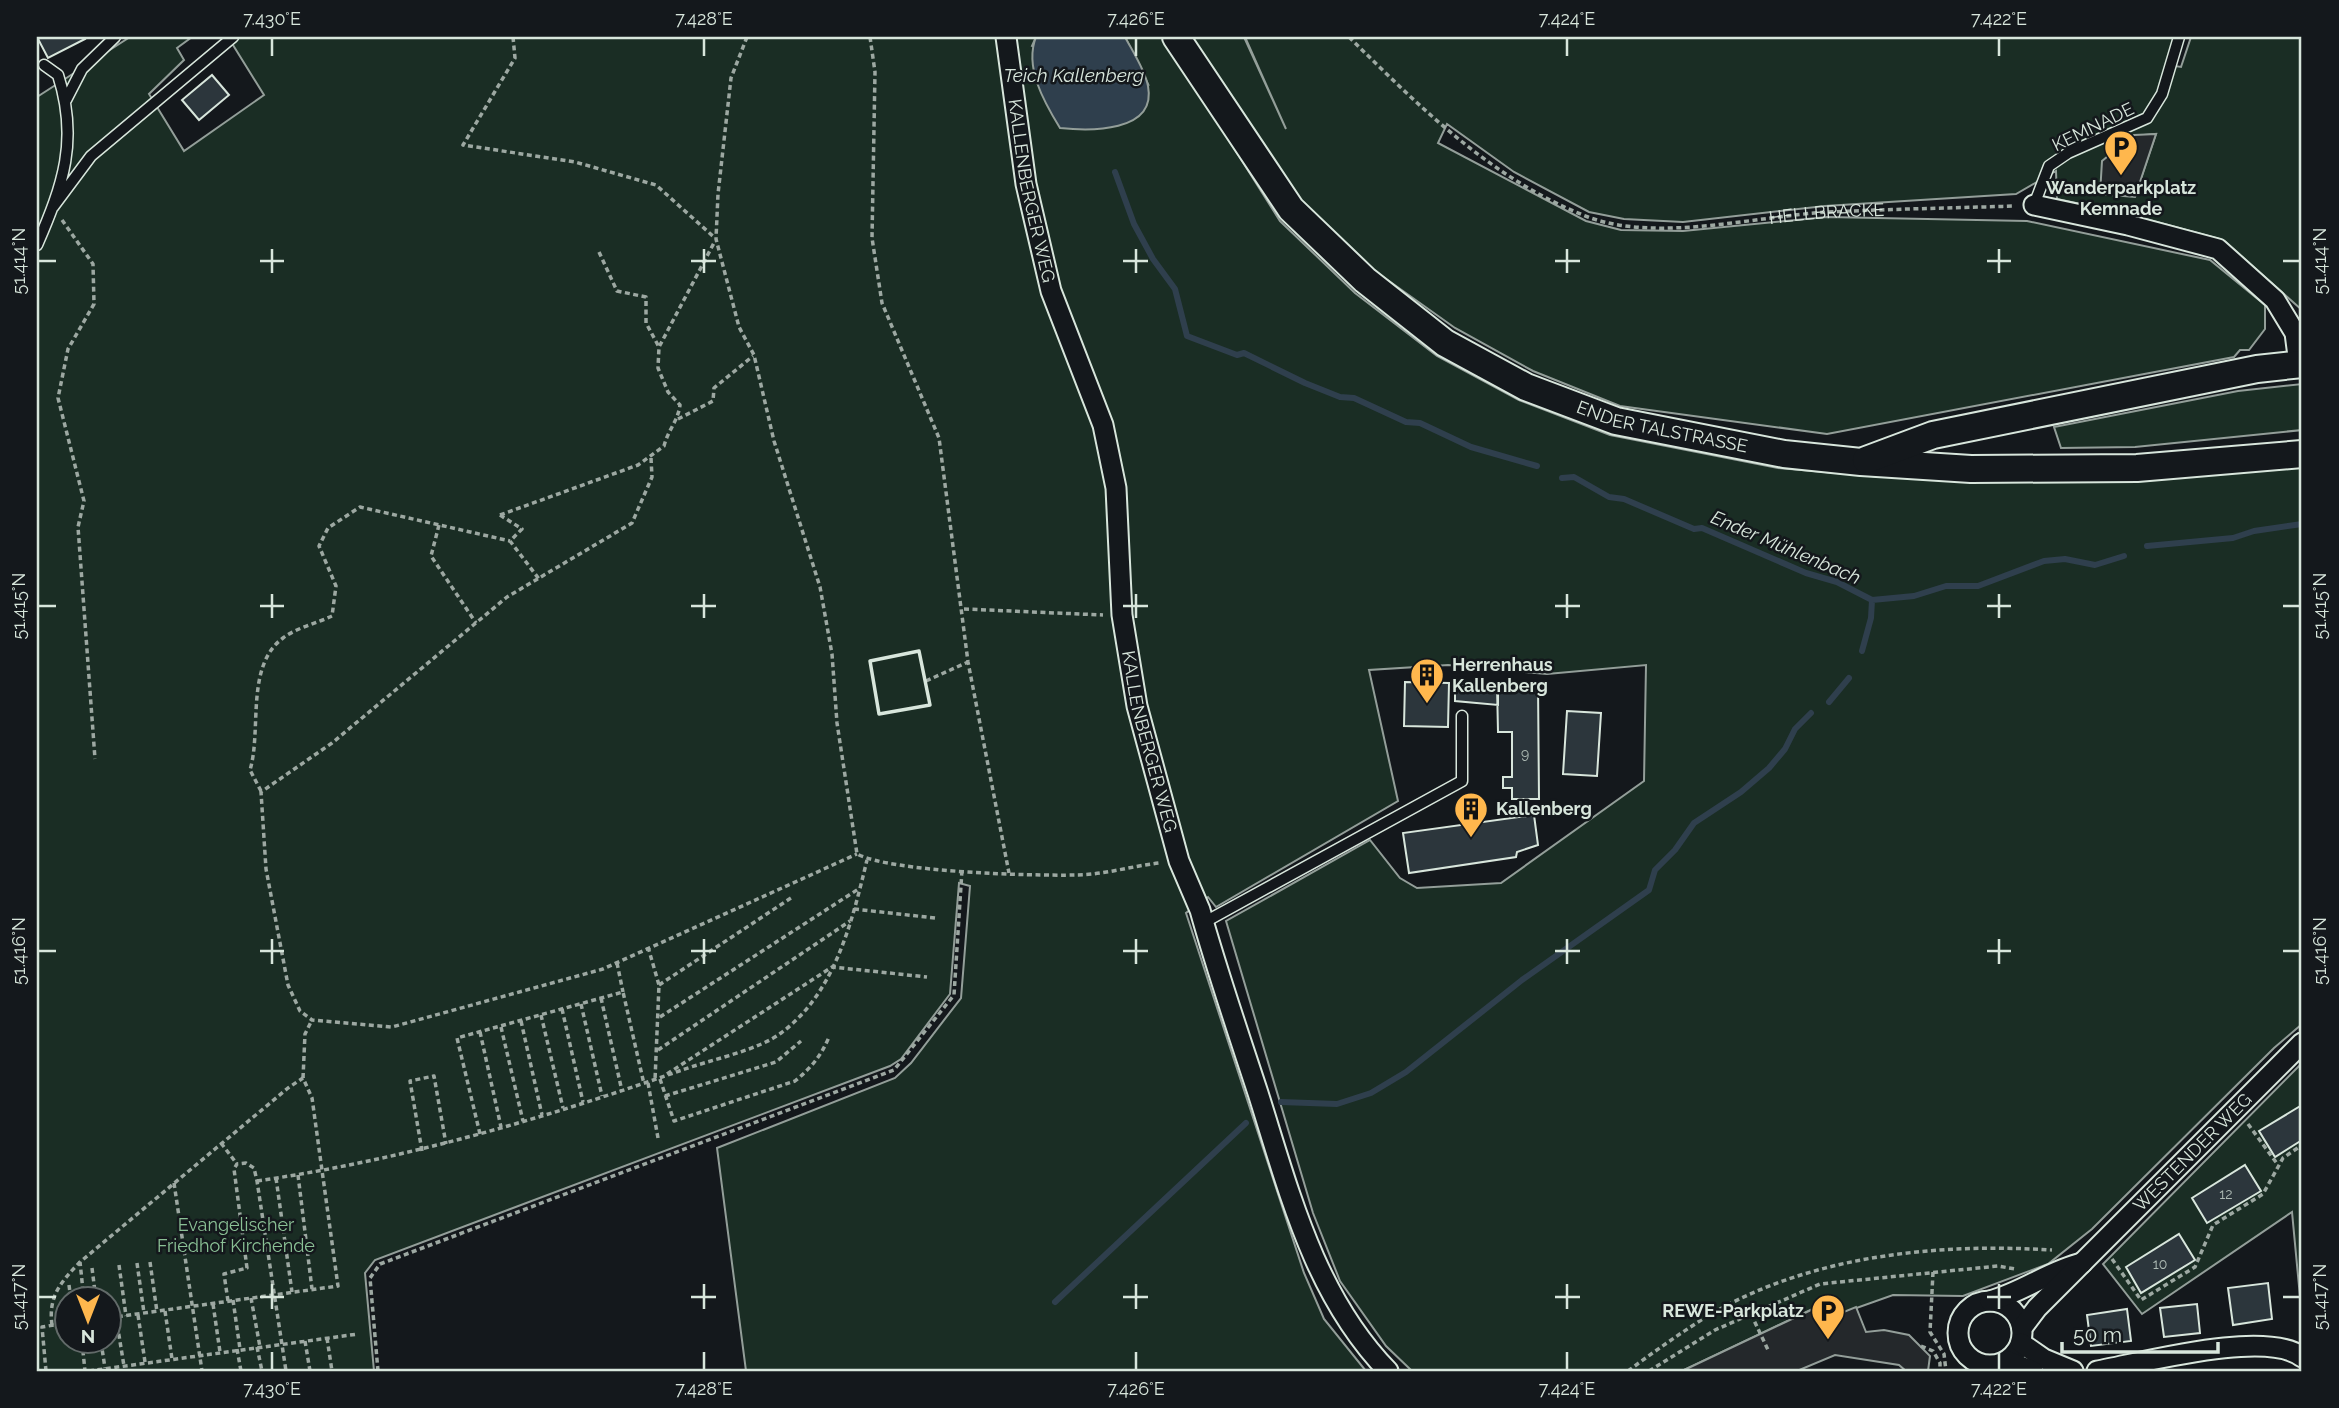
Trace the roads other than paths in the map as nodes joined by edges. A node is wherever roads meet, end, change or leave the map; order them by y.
1 (115, 37) edge
2 (233, 37) edge
3 (1006, 37) edge
4 (1175, 37) edge
5 (2179, 37) edge
6 (44, 65) dead end
7 (66, 100) junction
8 (2034, 205) joint
9 (53, 207) junction
10 (37, 245) edge
11 (2301, 364) edge
12 (2302, 454) edge
13 (1861, 463) junction
14 (1462, 716) dead end
15 (1203, 923) junction
16 (2302, 1043) edge
17 (2083, 1263) junction
18 (1990, 1301) junction
19 (2022, 1335) junction
20 (2302, 1357) edge
21 (1968, 1365) edge
22 (1997, 1366) edge
23 (1388, 1371) edge
24 (2033, 1371) edge
25 (2073, 1371) edge
26 (2097, 1371) edge

1 - 7 lane
2 - 9 lane
3 - 15 street, KALLENBERGER WEG
4 - 13 main road, ENDER TALSTRASSE
5 - 8 lane, KEMNADE
6 - 7 lane
7 - 9 lane
8 - 11 street
9 - 10 lane
11 - 13 main road
12 - 13 main road, ENDER TALSTRASSE
14 - 15 lane
15 - 23 street, KALLENBERGER WEG
16 - 17 street, WESTENDER WEG
17 - 18 street, WESTENDER WEG
17 - 19 street, WESTENDER WEG
18 - 19 street
18 - 21 street
19 - 22 street
19 - 25 street
20 - 26 street
21 - 22 street
22 - 24 street

